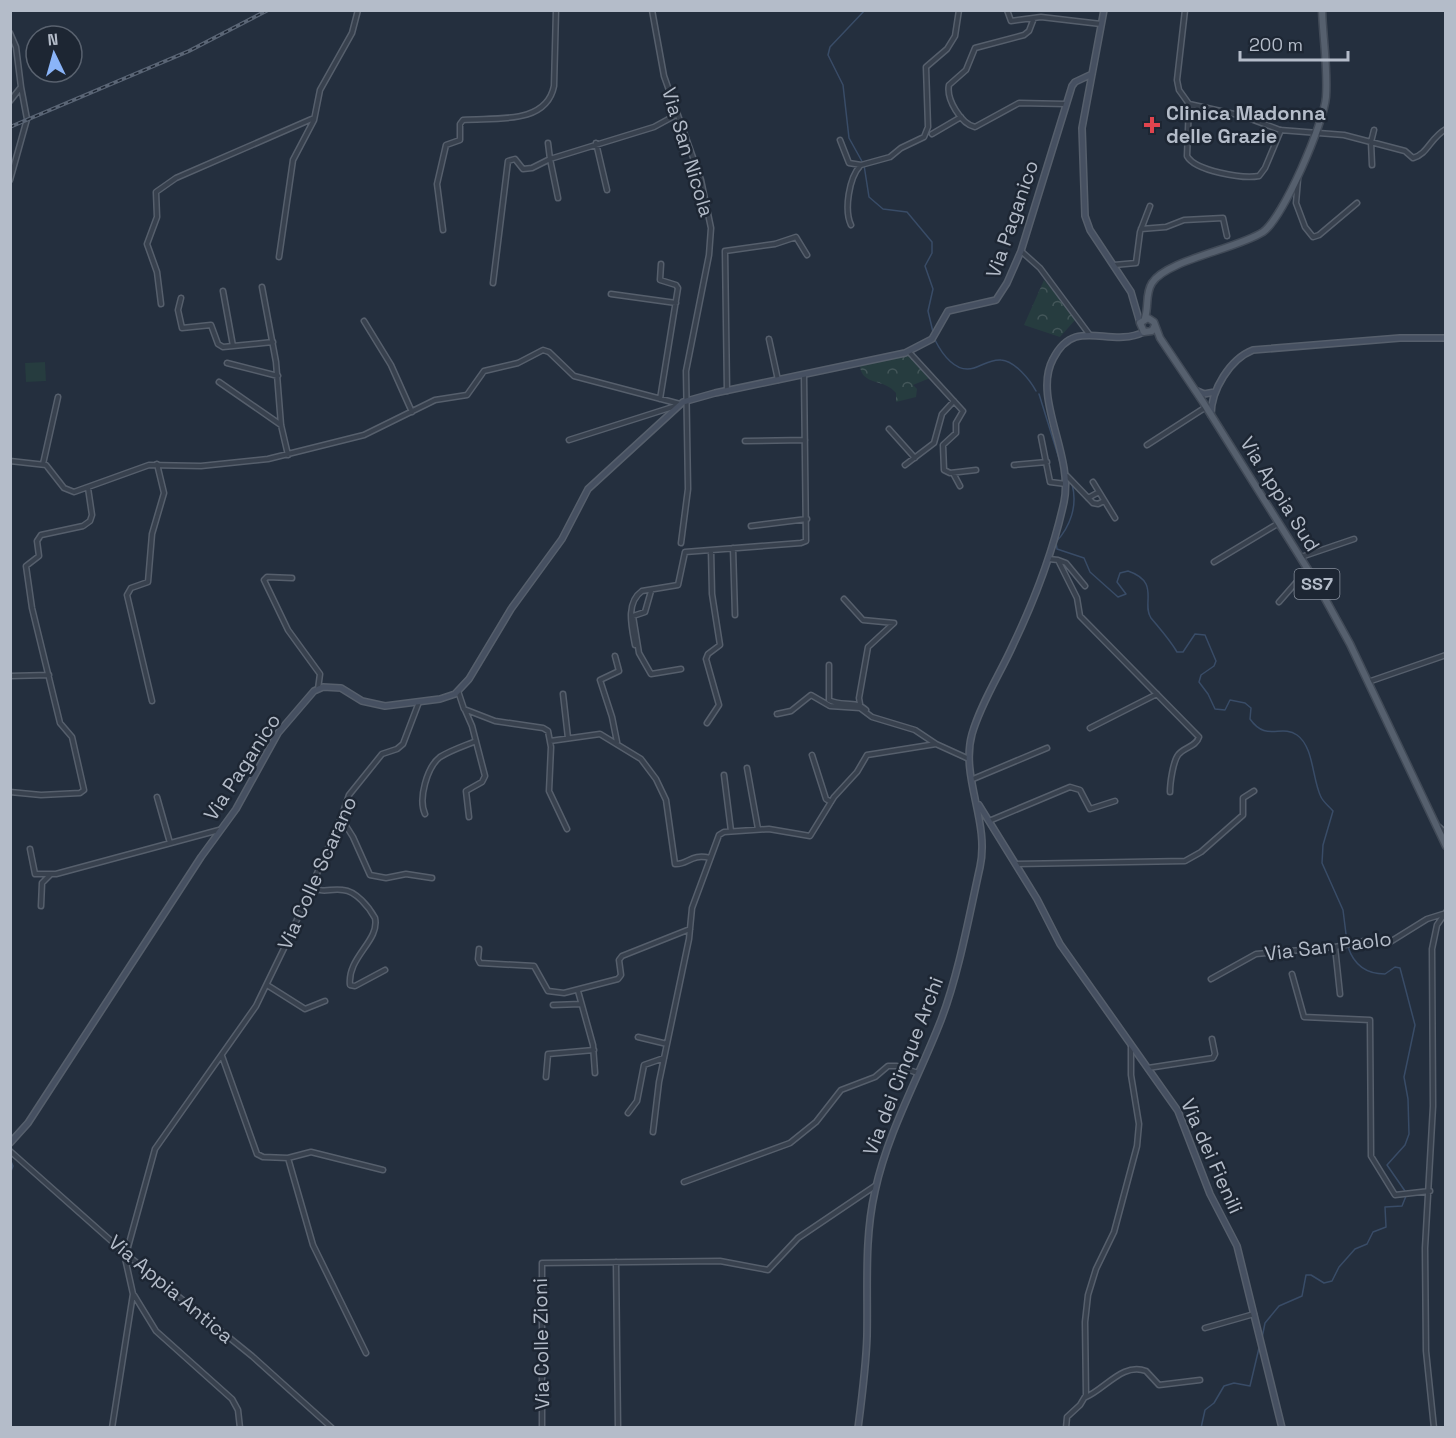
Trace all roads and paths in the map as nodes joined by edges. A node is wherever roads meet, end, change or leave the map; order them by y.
1 (358, 10) edge
2 (556, 10) edge
3 (652, 10) edge
4 (959, 10) edge
5 (1006, 10) edge
6 (1104, 10) edge
7 (1185, 10) edge
8 (1322, 10) edge
9 (1034, 18) junction
10 (1102, 24) junction
11 (10, 33) edge
12 (1092, 74) junction
13 (21, 87) junction
14 (10, 101) edge
15 (1066, 104) junction
16 (1189, 104) junction
17 (676, 115) junction
18 (961, 117) junction
19 (314, 118) junction
20 (1446, 129) edge
21 (1281, 130) junction
22 (1374, 130) dead end
23 (1317, 131) junction
24 (932, 134) dead end
25 (840, 140) dead end
26 (1371, 142) junction
27 (548, 143) dead end
28 (596, 143) junction
29 (550, 159) junction
30 (861, 165) junction
31 (1372, 165) dead end
32 (1296, 176) junction
33 (10, 180) edge
34 (607, 190) dead end
35 (558, 198) dead end
36 (1357, 202) dead end
37 (1150, 206) dead end
38 (851, 225) dead end
39 (1141, 229) junction
40 (443, 230) dead end
41 (1227, 236) dead end
42 (1021, 251) junction
43 (807, 255) dead end
44 (279, 257) dead end
45 (661, 264) dead end
46 (1114, 265) junction
47 (494, 283) dead end
48 (262, 287) dead end
49 (224, 291) dead end
50 (611, 294) dead end
51 (1133, 296) junction
52 (181, 298) dead end
53 (1147, 302) junction
54 (676, 303) junction
55 (161, 304) dead end
56 (364, 321) dead end
57 (1147, 325) junction
58 (1089, 334) junction
59 (1446, 338) edge
60 (769, 339) dead end
61 (273, 342) junction
62 (233, 346) junction
63 (909, 352) junction
64 (227, 363) dead end
65 (804, 375) junction
66 (278, 376) junction
67 (778, 381) junction
68 (219, 382) dead end
69 (1195, 390) junction
70 (726, 391) junction
71 (1215, 392) junction
72 (58, 397) dead end
73 (660, 399) junction
74 (688, 399) junction
75 (954, 401) junction
76 (680, 404) junction
77 (1205, 405) junction
78 (412, 412) junction
79 (1211, 415) junction
80 (281, 425) junction
81 (889, 429) dead end
82 (1041, 437) dead end
83 (569, 440) dead end
84 (805, 440) junction
85 (745, 441) dead end
86 (1147, 445) dead end
87 (288, 455) junction
88 (915, 458) junction
89 (10, 461) edge
90 (1047, 462) junction
91 (43, 464) junction
92 (157, 464) junction
93 (905, 465) dead end
94 (1014, 465) dead end
95 (976, 470) dead end
96 (953, 473) junction
97 (1067, 476) junction
98 (1093, 482) dead end
99 (1067, 484) junction
100 (960, 486) dead end
101 (88, 488) junction
102 (1099, 492) junction
103 (1088, 498) junction
104 (1104, 501) junction
105 (1115, 518) dead end
106 (807, 519) junction
107 (1279, 524) junction
108 (751, 526) dead end
109 (1354, 539) dead end
110 (681, 543) dead end
111 (733, 549) junction
112 (711, 550) junction
113 (1300, 557) junction
114 (1049, 559) junction
115 (1058, 560) junction
116 (1214, 562) dead end
117 (1308, 569) junction
118 (292, 578) dead end
119 (1085, 586) dead end
120 (651, 591) junction
121 (844, 599) dead end
122 (1279, 602) dead end
123 (735, 615) dead end
124 (635, 645) dead end
125 (1446, 655) edge
126 (615, 656) dead end
127 (829, 665) dead end
128 (681, 669) dead end
129 (49, 675) junction
130 (10, 676) edge
131 (1368, 682) junction
132 (318, 689) junction
133 (458, 692) junction
134 (563, 694) dead end
135 (1157, 694) junction
136 (153, 701) dead end
137 (420, 702) junction
138 (860, 704) junction
139 (464, 710) junction
140 (777, 714) dead end
141 (876, 718) junction
142 (707, 723) dead end
143 (1090, 728) dead end
144 (568, 738) junction
145 (476, 741) junction
146 (550, 741) junction
147 (618, 743) junction
148 (936, 744) junction
149 (1047, 748) dead end
150 (812, 755) dead end
151 (970, 760) junction
152 (747, 768) dead end
153 (724, 775) dead end
154 (973, 779) junction
155 (1254, 791) dead end
156 (10, 792) edge
157 (1170, 792) dead end
158 (157, 797) dead end
159 (1115, 801) dead end
160 (831, 802) junction
161 (977, 802) junction
162 (425, 814) dead end
163 (469, 817) dead end
164 (1431, 817) junction
165 (341, 818) junction
166 (988, 820) junction
167 (567, 829) dead end
168 (758, 829) junction
169 (219, 830) junction
170 (731, 831) junction
171 (1446, 834) edge
172 (171, 843) junction
173 (1446, 846) edge
174 (30, 849) dead end
175 (710, 858) junction
176 (1016, 864) junction
177 (51, 874) junction
178 (432, 878) dead end
179 (311, 887) junction
180 (41, 906) dead end
181 (1445, 913) edge
182 (690, 929) junction
183 (1335, 947) junction
184 (479, 949) dead end
185 (385, 970) dead end
186 (1292, 974) dead end
187 (1212, 979) dead end
188 (267, 984) junction
189 (578, 991) junction
190 (1340, 994) dead end
191 (325, 1001) dead end
192 (581, 1004) junction
193 (553, 1005) dead end
194 (638, 1037) dead end
195 (1212, 1039) dead end
196 (667, 1044) junction
197 (1131, 1046) junction
198 (594, 1050) junction
199 (222, 1055) junction
200 (664, 1058) junction
201 (1148, 1068) junction
202 (595, 1073) dead end
203 (919, 1074) junction
204 (546, 1077) dead end
205 (628, 1113) dead end
206 (653, 1132) dead end
207 (10, 1143) edge
208 (10, 1150) edge
209 (288, 1158) junction
210 (382, 1170) dead end
211 (684, 1182) dead end
212 (876, 1186) junction
213 (1430, 1191) junction
214 (126, 1254) junction
215 (616, 1262) junction
216 (133, 1294) junction
217 (1254, 1314) junction
218 (1205, 1329) dead end
219 (366, 1353) dead end
220 (1200, 1380) dead end
221 (1085, 1397) junction
222 (112, 1428) edge
223 (240, 1428) edge
224 (332, 1428) edge
225 (542, 1428) edge
226 (618, 1428) edge
227 (858, 1428) edge
228 (1066, 1428) edge
229 (1282, 1428) edge
230 (1434, 1428) edge

1 - 19 street
2 - 40 street
3 - 17 street, Via San Nicola
4 - 30 street
5 - 9 street
6 - 10 street
7 - 16 street
8 - 23 main road
9 - 10 street
9 - 18 street
10 - 12 street
11 - 13 street
12 - 15 street, Via Paganico
12 - 46 street
13 - 14 street
13 - 33 street
15 - 18 street
15 - 42 street, Via Paganico
16 - 21 street
16 - 21 street
17 - 28 street
17 - 74 street, Via San Nicola
18 - 24 street
19 - 44 street
19 - 55 street
20 - 26 street
21 - 23 street
22 - 26 street
23 - 26 street
23 - 32 main road
25 - 30 street
26 - 31 street
27 - 29 street
28 - 29 street
28 - 34 street
29 - 35 street
29 - 47 street
30 - 38 street
32 - 36 street
32 - 53 main road
37 - 39 street
39 - 41 street
39 - 46 street
42 - 58 street
42 - 63 street, Via Paganico
43 - 70 street
45 - 54 street
46 - 51 street
48 - 61 street
49 - 62 street
50 - 54 street
51 - 53 street
51 - 57 street
52 - 62 street
53 - 57 main road
54 - 73 street
56 - 78 street
57 - 58 street, Via dei Cinque Archi
57 - 69 main road, Via Appia Sud / SS7
58 - 97 street, Via dei Cinque Archi
59 - 71 street
60 - 67 street
61 - 62 street
61 - 66 street
63 - 65 street, Via Paganico
63 - 75 street
64 - 66 street
65 - 67 street, Via Paganico
65 - 84 street
66 - 80 street
67 - 70 street, Via Paganico
68 - 80 street
69 - 71 street
69 - 77 main road, Via Appia Sud / SS7
70 - 74 street, Via Paganico
71 - 77 street
71 - 79 street
72 - 91 street
73 - 76 street
73 - 78 street
74 - 76 street, Via Paganico
74 - 110 street
75 - 88 street
75 - 96 street
76 - 83 street, Via Paganico
76 - 133 street, Via Paganico
77 - 79 main road, Via Appia Sud / SS7
77 - 86 street
78 - 87 street
79 - 107 main road, Via Appia Sud / SS7
80 - 87 street
81 - 88 street
82 - 90 street
84 - 85 street
84 - 106 street
87 - 92 street
88 - 93 street
89 - 91 street
90 - 94 street
90 - 99 street
91 - 101 street
92 - 101 street
92 - 136 street
95 - 96 street
96 - 100 street
97 - 99 street, Via dei Cinque Archi
97 - 103 street
98 - 102 street
99 - 114 street, Via dei Cinque Archi
101 - 129 street
102 - 103 street
102 - 104 street
103 - 104 street
104 - 105 street
106 - 108 street
106 - 111 street
107 - 113 main road, Via Appia Sud / SS7
107 - 116 street
109 - 113 street
111 - 112 street
111 - 123 street
112 - 120 street
112 - 142 street
113 - 117 main road, Via Appia Sud / SS7
114 - 115 street
114 - 151 street, Via dei Cinque Archi
115 - 119 street
115 - 135 street
117 - 122 street
117 - 131 main road, Via Appia Sud / SS7
118 - 132 street
120 - 124 street
120 - 128 street
121 - 138 street
125 - 131 street
126 - 147 street
127 - 138 street
129 - 130 street
129 - 156 street
131 - 164 main road, Via Appia Sud / SS7
132 - 137 street
132 - 169 street, Via Paganico
133 - 137 street
133 - 139 street
134 - 144 street
135 - 143 street
135 - 157 street
137 - 165 street, Via Colle Scarano
138 - 141 street
139 - 145 street
139 - 146 street
140 - 141 street
141 - 148 street
144 - 146 street
144 - 147 street
145 - 162 street
145 - 163 street
146 - 167 street
147 - 175 street
148 - 151 street
148 - 160 street
149 - 154 street
150 - 160 street
151 - 154 street, Via dei Cinque Archi
152 - 168 street
153 - 170 street
154 - 161 street, Via dei Cinque Archi
155 - 176 street
158 - 172 street
159 - 166 street
160 - 168 street
161 - 166 street, Via dei Fienili
161 - 203 street, Via dei Cinque Archi
164 - 171 street
164 - 173 main road, Via Appia Sud / SS7
165 - 178 street
165 - 179 street, Via Colle Scarano
166 - 176 street, Via dei Fienili
168 - 170 street
169 - 172 street
169 - 207 street, Via Paganico
170 - 175 street
172 - 177 street
174 - 177 street
175 - 182 street
176 - 197 street, Via dei Fienili
177 - 180 street
179 - 185 street
179 - 188 street, Via Colle Scarano
181 - 183 street, Via San Paolo
181 - 213 street
182 - 189 street
182 - 196 street
183 - 187 street, Via San Paolo
183 - 190 street
184 - 189 street
186 - 213 street
188 - 191 street
188 - 199 street, Via Colle Scarano
189 - 192 street
192 - 193 street
192 - 198 street
194 - 196 street
195 - 201 street
196 - 200 street
197 - 201 street, Via dei Fienili
197 - 221 street
198 - 202 street
198 - 204 street
199 - 209 street
199 - 214 street, Via Colle Scarano
200 - 205 street
200 - 206 street
201 - 217 street, Via dei Fienili
203 - 211 street
203 - 212 street, Via dei Cinque Archi
208 - 214 street, Via Appia Antica
209 - 210 street
209 - 219 street
212 - 215 street, Via Colle Zioni
212 - 227 street, Via dei Cinque Archi
213 - 230 street
214 - 216 street
214 - 224 street, Via Appia Antica
215 - 225 street, Via Colle Zioni
215 - 226 street
216 - 222 street
216 - 223 street
217 - 218 street
217 - 229 street, Via dei Fienili
220 - 221 street
221 - 228 street

